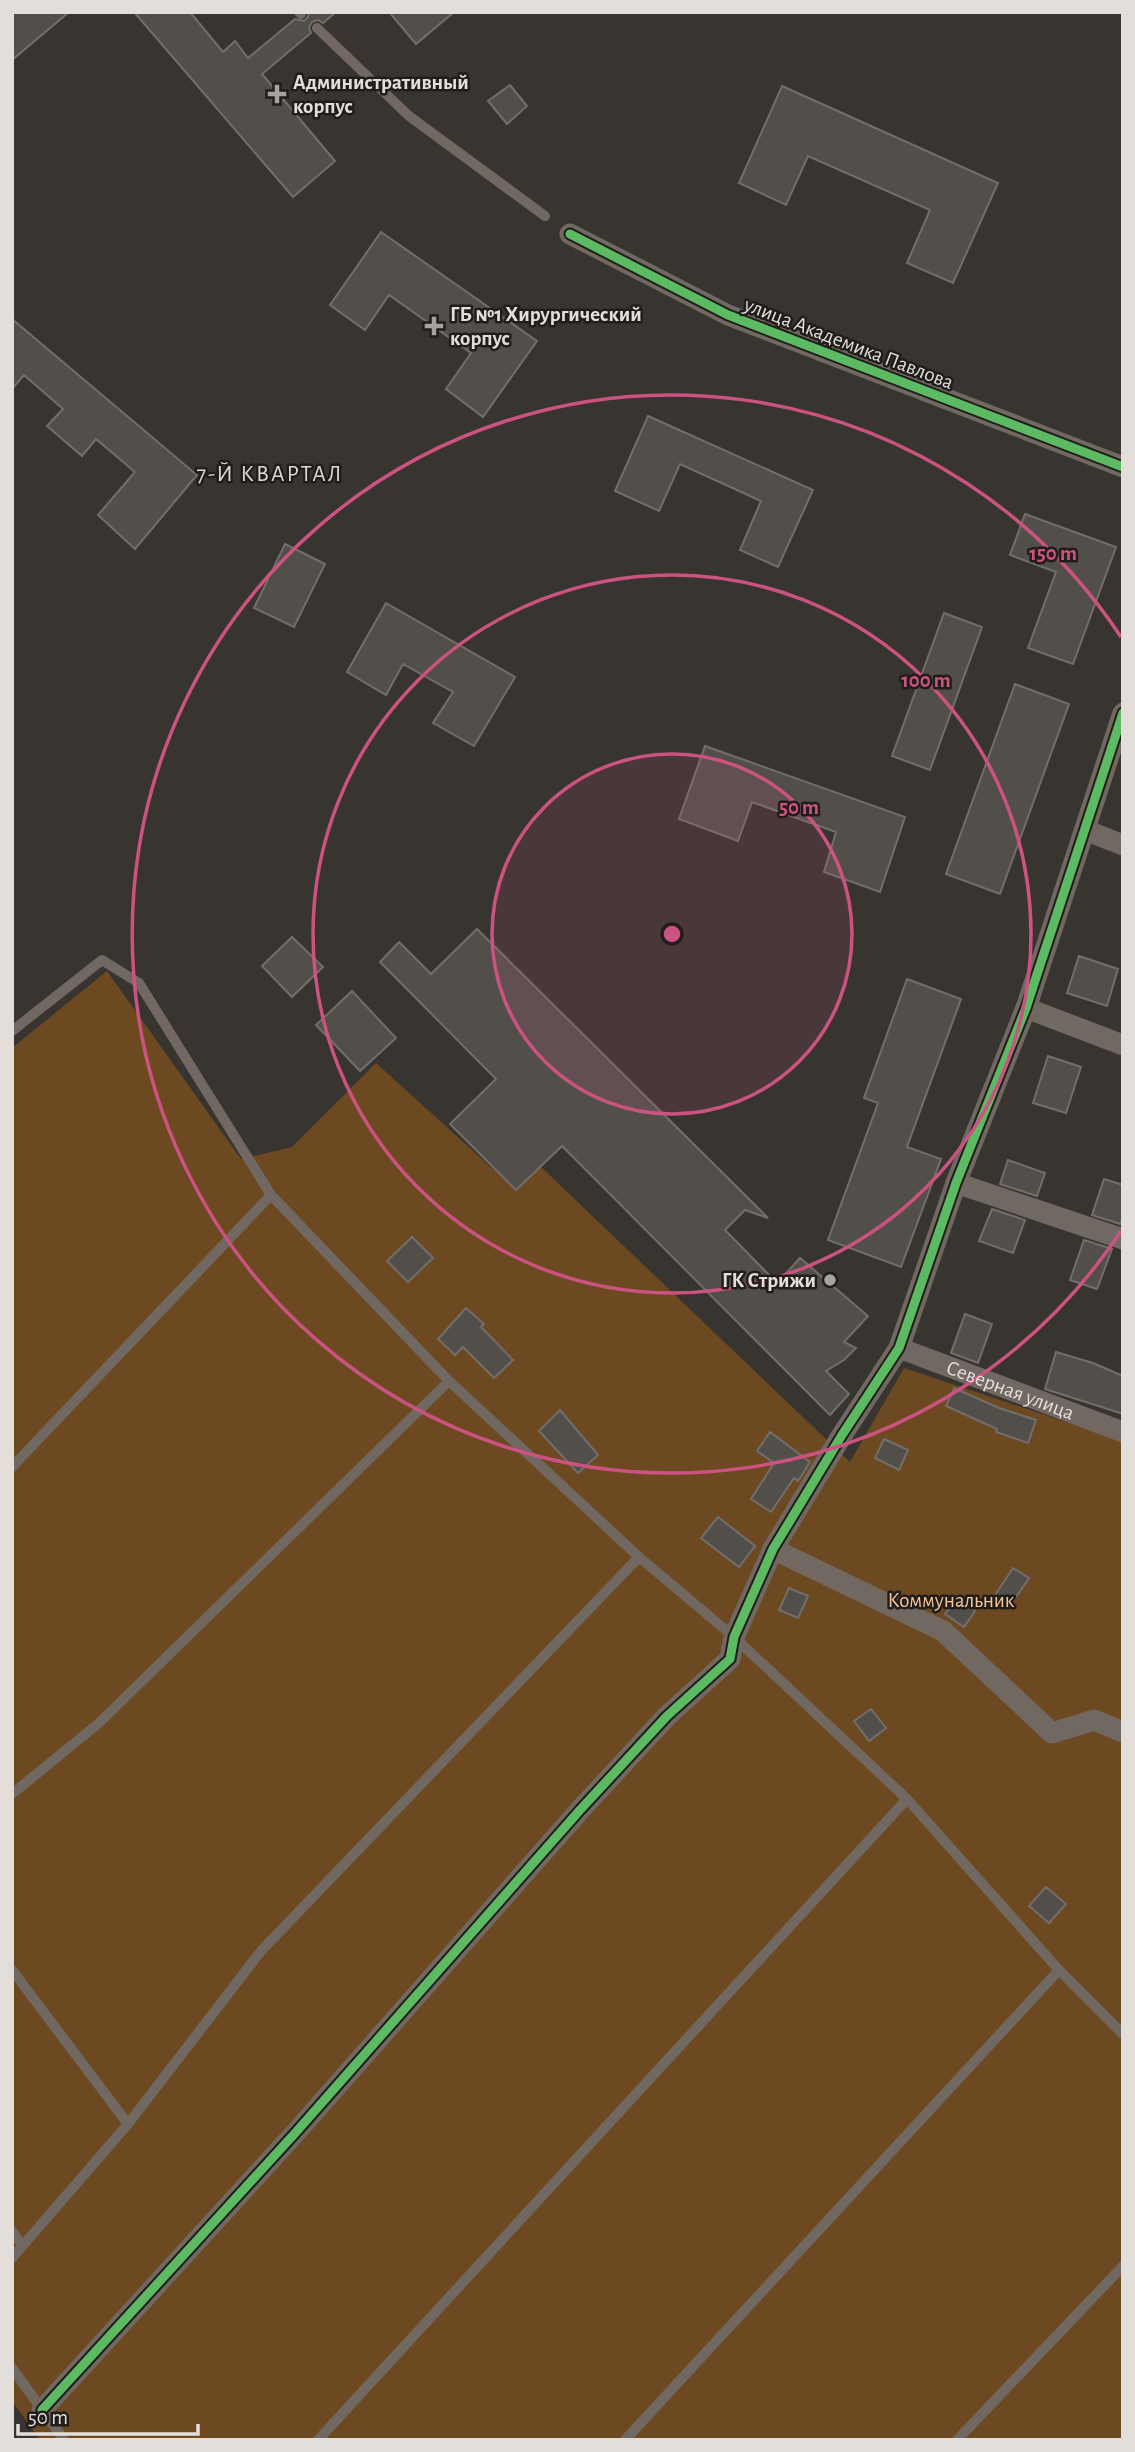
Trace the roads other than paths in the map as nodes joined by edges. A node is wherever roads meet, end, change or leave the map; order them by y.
1 (317, 28) dead end
2 (545, 216) dead end
3 (570, 234) dead end
4 (1123, 467) edge
5 (1123, 713) edge
6 (1085, 830) junction
7 (1123, 845) edge
8 (1026, 1008) junction
9 (12, 1031) edge
10 (1123, 1045) edge
11 (956, 1183) junction
12 (271, 1195) junction
13 (1123, 1239) edge
14 (900, 1348) junction
15 (449, 1381) junction
16 (1123, 1432) edge
17 (12, 1467) edge
18 (773, 1549) junction
19 (639, 1557) junction
20 (734, 1637) junction
21 (1123, 1732) edge
22 (12, 1794) edge
23 (907, 1799) junction
24 (12, 1970) edge
25 (1059, 1970) junction
26 (1123, 2034) edge
27 (128, 2124) junction
28 (12, 2231) edge
29 (22, 2245) junction
30 (12, 2258) edge
31 (1123, 2266) edge
32 (12, 2368) edge
33 (43, 2410) junction
34 (64, 2440) edge
35 (318, 2440) edge
36 (625, 2440) edge
37 (957, 2440) edge

1 - 2 lane
3 - 4 street, улица Академика Павлова
5 - 6 street
6 - 7 street
6 - 8 street
8 - 10 street
8 - 11 street
9 - 12 lane
11 - 13 street
11 - 14 street
12 - 15 lane
12 - 17 lane
14 - 16 street, Северная улица
14 - 18 street
15 - 19 lane
15 - 22 lane
18 - 20 street
18 - 21 street
19 - 20 lane
19 - 27 lane
20 - 23 lane
20 - 33 street
23 - 25 lane
23 - 35 lane
24 - 27 lane
25 - 26 lane
25 - 36 lane
27 - 29 lane
28 - 29 lane
29 - 30 lane
31 - 37 lane
32 - 33 lane
33 - 34 lane

